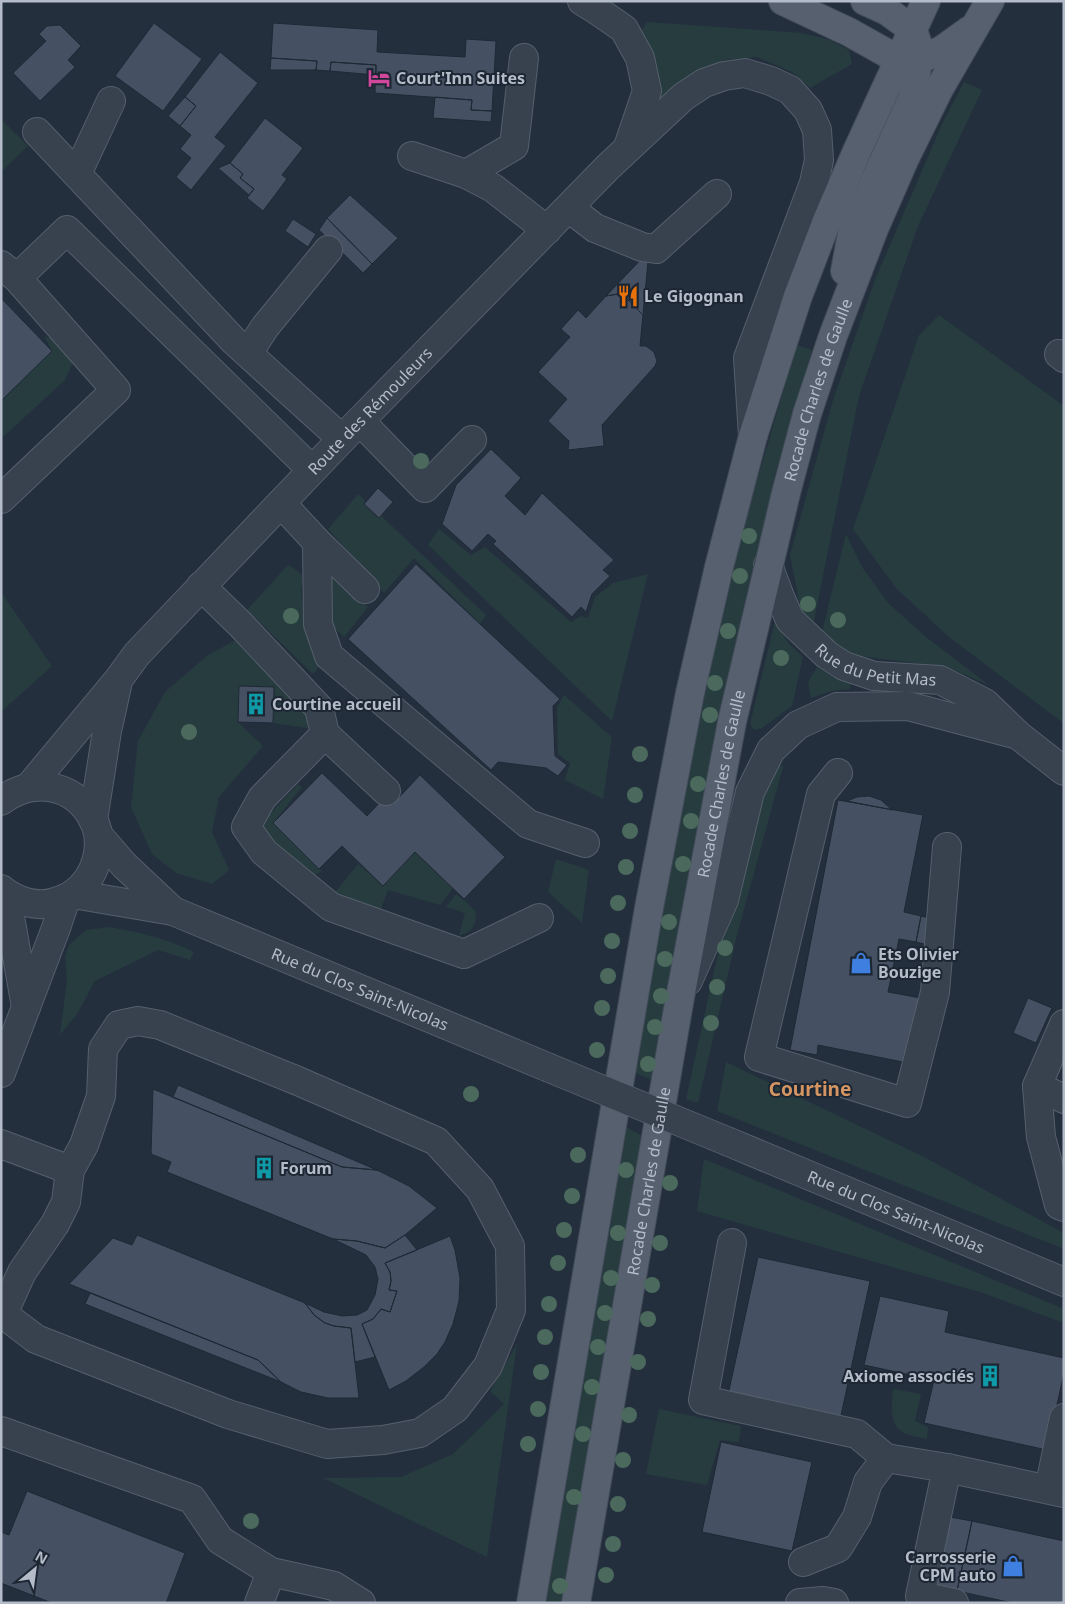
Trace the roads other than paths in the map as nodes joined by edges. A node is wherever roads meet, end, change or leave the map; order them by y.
1 (582, 1) edge
2 (783, 1) edge
3 (865, 1) edge
4 (926, 1) edge
5 (990, 1) edge
6 (976, 26) junction
7 (913, 30) junction
8 (524, 58) dead end
9 (908, 60) junction
10 (111, 101) dead end
11 (37, 132) dead end
12 (627, 148) junction
13 (412, 156) dead end
14 (77, 174) junction
15 (466, 174) junction
16 (717, 194) dead end
17 (568, 208) junction
18 (547, 230) junction
19 (328, 250) dead end
20 (9, 272) edge
21 (833, 336) junction
22 (248, 353) junction
23 (351, 430) junction
24 (752, 436) junction
25 (472, 440) dead end
26 (312, 470) junction
27 (1, 500) edge
28 (281, 503) junction
29 (318, 542) junction
30 (768, 565) junction
31 (201, 586) junction
32 (365, 589) dead end
33 (118, 680) junction
34 (325, 734) junction
35 (1018, 735) junction
36 (1064, 771) edge
37 (838, 773) dead end
38 (29, 787) junction
39 (386, 791) dead end
40 (1, 801) edge
41 (96, 828) junction
42 (585, 843) dead end
43 (947, 847) dead end
44 (4, 892) edge
45 (69, 896) junction
46 (173, 911) junction
47 (539, 918) dead end
48 (679, 1003) junction
49 (27, 1009) junction
50 (1064, 1024) edge
51 (1, 1073) edge
52 (1037, 1086) junction
53 (1064, 1098) edge
54 (1, 1144) edge
55 (70, 1170) junction
56 (1064, 1207) edge
57 (732, 1243) dead end
58 (1064, 1282) edge
59 (1064, 1418) edge
60 (1, 1431) edge
61 (886, 1458) junction
62 (947, 1468) junction
63 (1056, 1491) edge
64 (803, 1562) dead end
65 (271, 1572) junction
66 (259, 1603) edge
67 (361, 1603) edge
68 (531, 1603) edge
69 (576, 1603) edge
70 (800, 1603) edge
71 (834, 1603) edge
72 (954, 1603) edge

1 - 12 street
2 - 9 main road
3 - 7 main road
4 - 7 main road
5 - 6 main road, Rocade Charles de Gaulle
6 - 9 main road
6 - 21 main road, Rocade Charles de Gaulle
7 - 9 main road
8 - 15 street
9 - 21 main road
9 - 24 main road
10 - 14 street
11 - 14 street
12 - 17 street, Route des Rémouleurs
12 - 24 street, Route des Rémouleurs
13 - 15 street
14 - 22 street
15 - 18 street
16 - 17 street
17 - 18 street, Route des Rémouleurs
18 - 23 street, Route des Rémouleurs
19 - 22 street
20 - 26 street
20 - 27 street
21 - 30 main road, Rocade Charles de Gaulle
22 - 23 street
23 - 25 street
23 - 26 street, Route des Rémouleurs
24 - 68 main road
26 - 28 street, Route des Rémouleurs
28 - 29 street
28 - 31 street, Route des Rémouleurs
29 - 32 street
29 - 42 street
30 - 35 street, Rue du Petit Mas
30 - 48 main road, Rocade Charles de Gaulle
31 - 33 street, Route des Rémouleurs
31 - 34 street
33 - 38 street, Route des Rémouleurs
33 - 41 street
34 - 39 street
34 - 47 street
35 - 36 street, Rue du Petit Mas
35 - 48 street
37 - 43 street
38 - 40 street
38 - 41 street, Rue du Clos Saint-Nicolas
41 - 45 street
41 - 46 street, Rue du Clos Saint-Nicolas
44 - 45 street
44 - 49 street
45 - 46 street, Rue du Clos Saint-Nicolas
45 - 49 street
46 - 58 street, Rue du Clos Saint-Nicolas, bridge
48 - 69 main road, Rocade Charles de Gaulle
49 - 51 street
50 - 52 street
52 - 53 street
52 - 56 street
54 - 55 street
55 - 55 street
57 - 61 street
59 - 63 street
60 - 65 street
61 - 62 street
61 - 64 street
62 - 63 street
62 - 72 street
65 - 66 street
65 - 67 street
70 - 71 street

